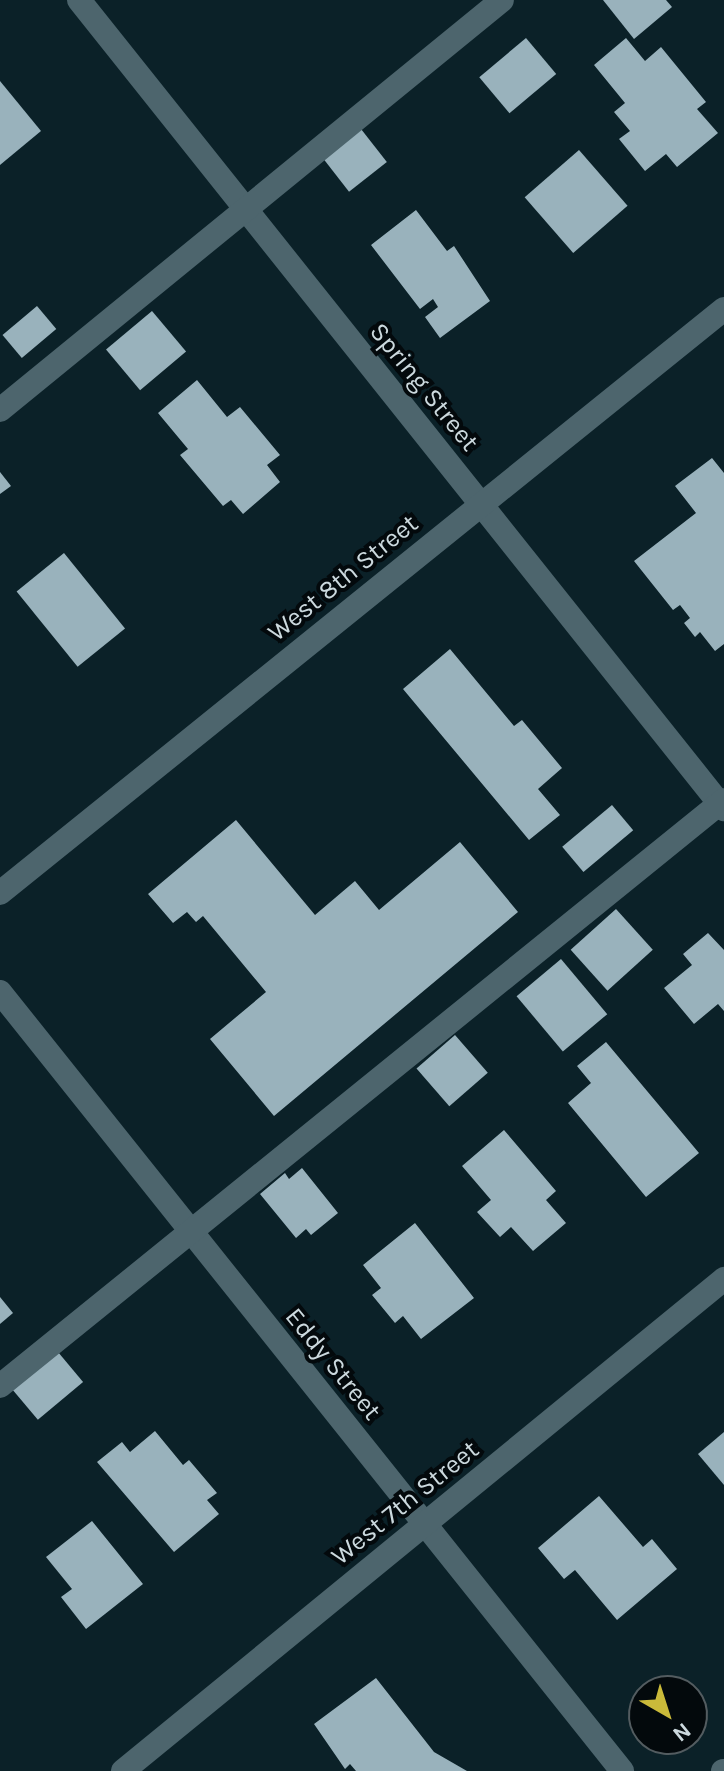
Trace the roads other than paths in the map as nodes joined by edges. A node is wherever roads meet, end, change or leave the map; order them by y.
1 (79, 0) edge
2 (502, 0) edge
3 (244, 207) junction
4 (724, 309) edge
5 (0, 410) edge
6 (480, 503) junction
7 (722, 804) edge
8 (0, 893) edge
9 (0, 992) edge
10 (191, 1231) junction
11 (724, 1279) edge
12 (0, 1386) edge
13 (425, 1523) junction
14 (123, 1771) edge
15 (622, 1771) edge

1 - 3 street, Spring Street
2 - 3 street
3 - 5 street
3 - 6 street, Spring Street
4 - 6 street, West 8th Street
6 - 7 street, Spring Street
6 - 8 street, West 8th Street
7 - 10 street
9 - 10 street, Eddy Street
10 - 12 street
10 - 13 street, Eddy Street
11 - 13 street, West 7th Street
13 - 14 street, West 7th Street
13 - 15 street, Eddy Street

